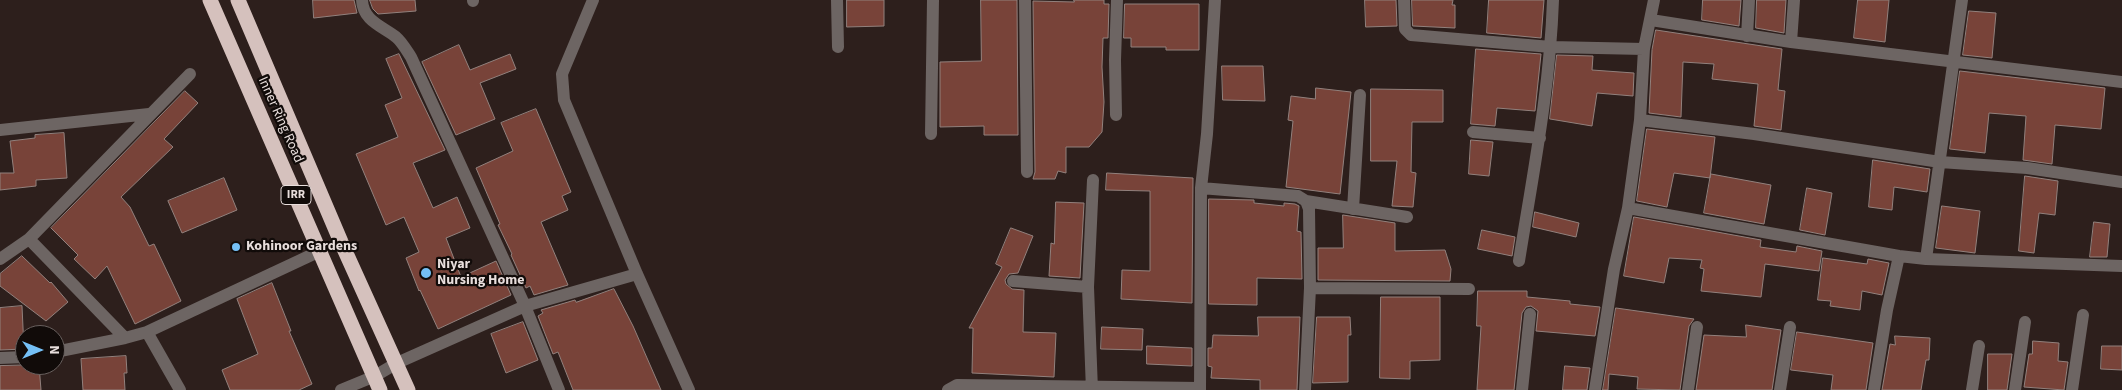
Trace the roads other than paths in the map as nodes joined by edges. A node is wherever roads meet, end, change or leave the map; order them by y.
1 (210, 0) edge
2 (238, 0) edge
3 (362, 0) edge
4 (593, 0) edge
5 (837, 0) edge
6 (933, 0) edge
7 (1025, 0) edge
8 (1117, 0) edge
9 (1215, 0) edge
10 (1404, 0) edge
11 (1553, 0) edge
12 (1654, 0) edge
13 (1749, 0) edge
14 (1794, 0) edge
15 (1962, 0) edge
16 (1651, 20) junction
17 (1747, 36) junction
18 (1791, 42) junction
19 (838, 47) dead end
20 (1551, 47) junction
21 (1644, 49) junction
22 (1953, 60) junction
23 (190, 74) dead end
24 (2122, 82) edge
25 (1360, 95) dead end
26 (149, 114) junction
27 (1116, 115) dead end
28 (1640, 120) junction
29 (0, 130) edge
30 (1473, 132) dead end
31 (932, 134) dead end
32 (1540, 138) junction
33 (1940, 162) junction
34 (1027, 172) dead end
35 (1093, 180) dead end
36 (2122, 182) edge
37 (1201, 188) junction
38 (1306, 201) junction
39 (1628, 208) junction
40 (1353, 209) junction
41 (1407, 217) dead end
42 (29, 239) junction
43 (320, 251) junction
44 (1899, 256) junction
45 (0, 259) edge
46 (1926, 259) junction
47 (1519, 261) dead end
48 (2122, 266) edge
49 (637, 274) junction
50 (1013, 281) dead end
51 (1088, 287) junction
52 (1310, 288) junction
53 (1469, 289) dead end
54 (525, 306) junction
55 (1530, 314) dead end
56 (2083, 315) dead end
57 (2025, 322) dead end
58 (1697, 327) dead end
59 (1790, 327) dead end
60 (147, 332) junction
61 (125, 338) junction
62 (1979, 346) dead end
63 (65, 350) edge
64 (15, 357) edge
65 (0, 358) edge
66 (397, 363) junction
67 (378, 383) edge
68 (1092, 388) edge
69 (1200, 389) edge
70 (180, 390) edge
71 (341, 390) edge
72 (408, 390) edge
73 (560, 390) edge
74 (689, 390) edge
75 (948, 390) edge
76 (1305, 390) edge
77 (1315, 390) edge
78 (1522, 390) edge
79 (1595, 390) edge
80 (1688, 390) edge
81 (1780, 390) edge
82 (1874, 390) edge
83 (1972, 390) edge
84 (2015, 390) edge
85 (2072, 390) edge

1 - 43 highway, Inner Ring Road / IRR
2 - 66 highway, Inner Ring Road / IRR
3 - 54 street
4 - 49 street
5 - 19 street
6 - 31 street
7 - 34 street
8 - 27 street
9 - 37 street
10 - 20 street
11 - 20 street
12 - 16 street
13 - 17 street
14 - 18 street
15 - 22 street
16 - 17 street
16 - 21 street
17 - 18 street
18 - 22 street
20 - 21 street
20 - 32 street
21 - 28 street
22 - 24 street
22 - 33 street
23 - 26 street
25 - 40 street
26 - 29 street
26 - 42 street
28 - 33 street
28 - 39 street
30 - 32 street
32 - 47 street
33 - 36 street
33 - 46 street
35 - 51 street
37 - 38 street
37 - 69 street
38 - 40 street
38 - 52 street
39 - 44 street
39 - 79 street
40 - 41 street
42 - 45 street
42 - 61 street
43 - 60 street
43 - 67 highway, Inner Ring Road / IRR
44 - 46 street
44 - 82 street
46 - 48 street
49 - 54 street
49 - 74 street
50 - 51 street
51 - 68 street
52 - 53 street
52 - 76 street
54 - 66 street
54 - 73 street
55 - 78 street
56 - 85 street
57 - 84 street
58 - 80 street
59 - 81 street
60 - 61 street
60 - 70 street
61 - 63 street
62 - 83 street
64 - 65 street
66 - 67 street
66 - 72 highway, Inner Ring Road / IRR
67 - 71 street
68 - 69 street
68 - 75 street
76 - 77 street

